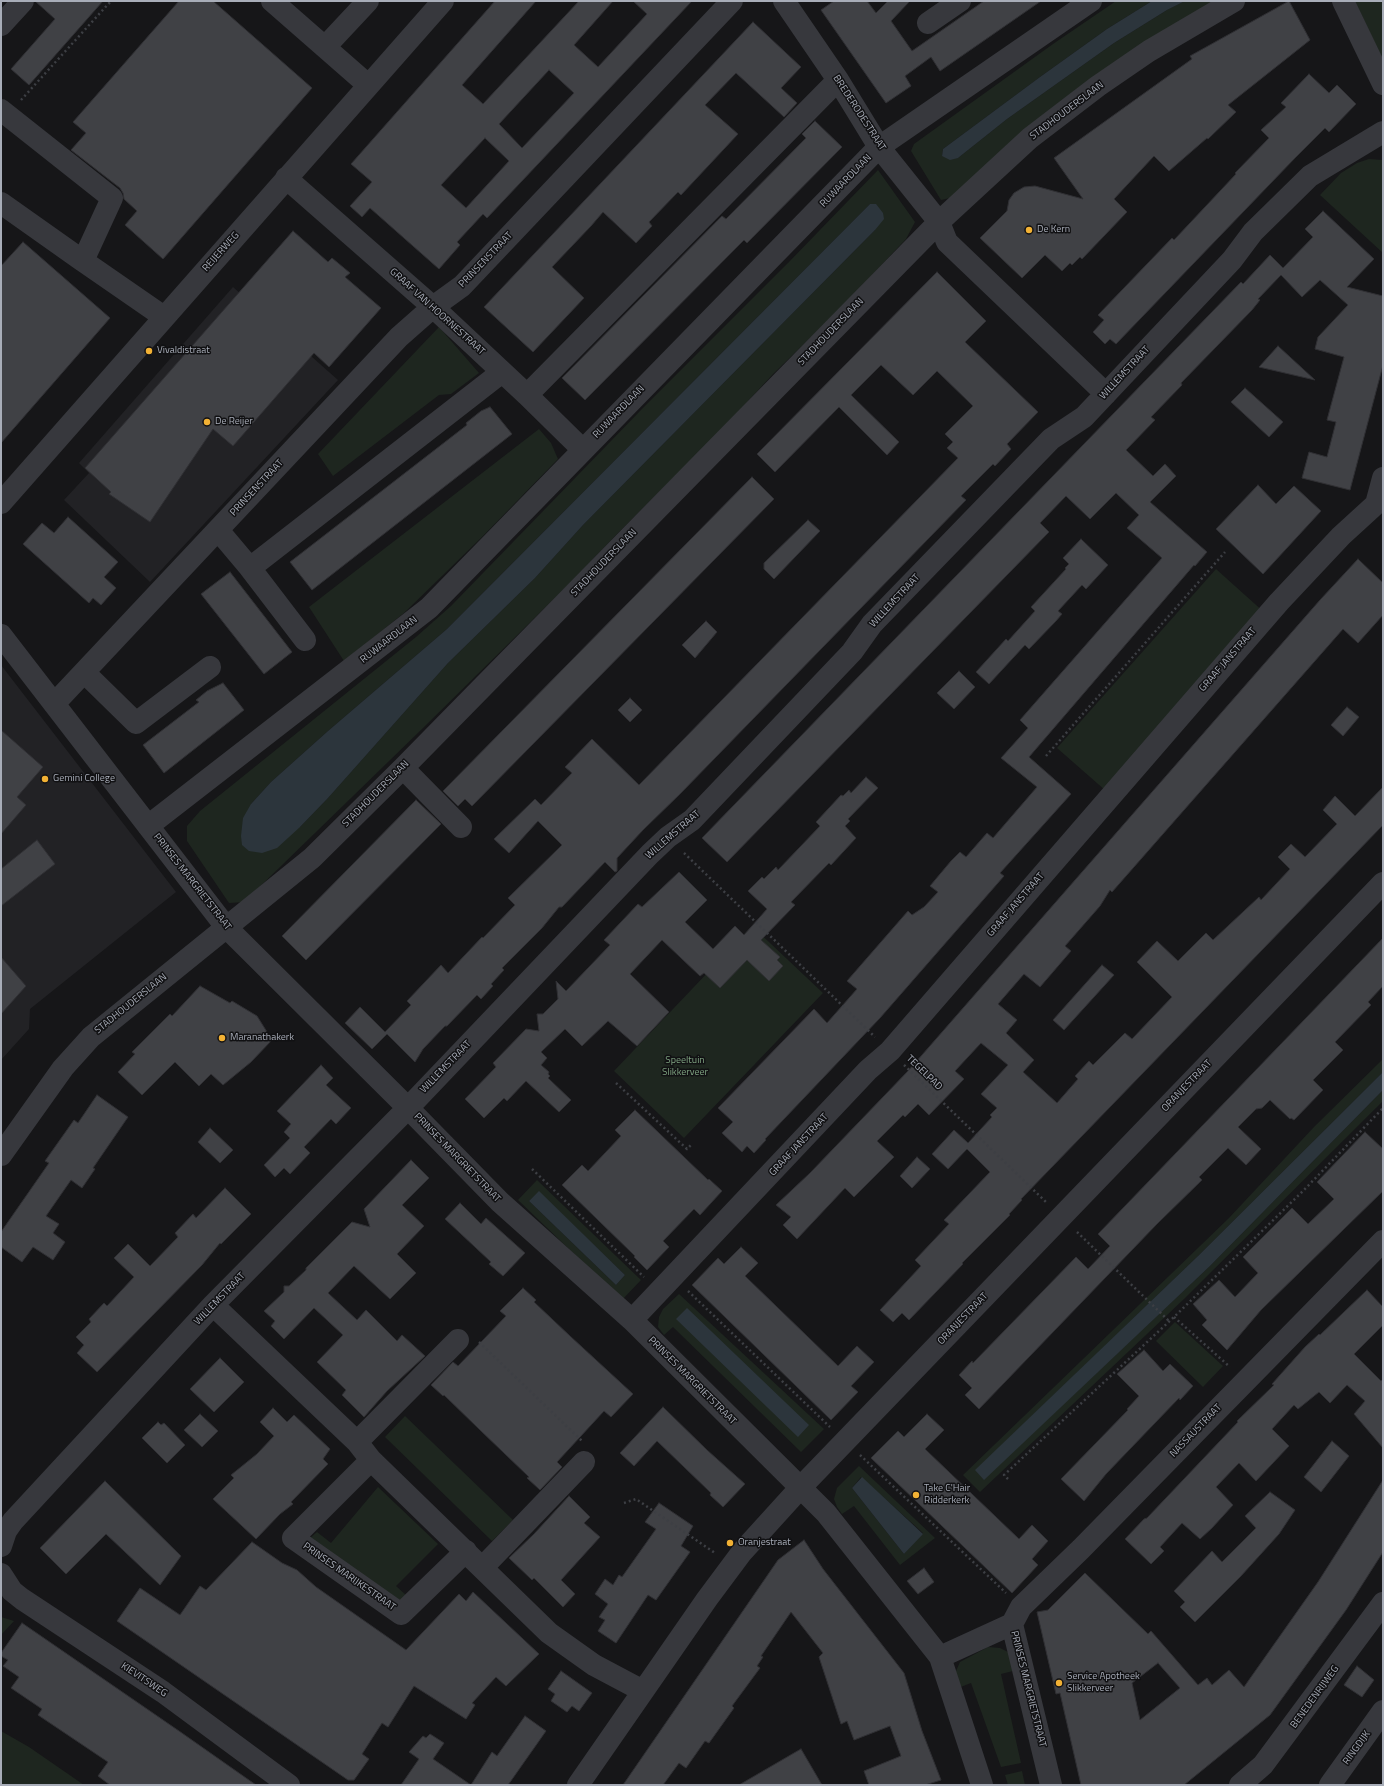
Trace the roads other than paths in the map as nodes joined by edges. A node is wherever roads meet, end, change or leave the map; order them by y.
1 (23, 1) edge
2 (272, 1) edge
3 (368, 1) edge
4 (443, 1) edge
5 (732, 1) edge
6 (960, 1) edge
7 (1091, 1) edge
8 (1234, 1) edge
9 (1343, 1) edge
10 (791, 4) edge
11 (928, 23) dead end
12 (1, 25) edge
13 (324, 48) junction
14 (838, 80) junction
15 (1383, 84) edge
16 (368, 85) junction
17 (4, 113) edge
18 (1383, 132) edge
19 (879, 147) junction
20 (286, 178) junction
21 (1, 203) edge
22 (940, 222) junction
23 (83, 261) junction
24 (434, 307) junction
25 (164, 317) junction
26 (502, 372) junction
27 (1106, 394) junction
28 (527, 395) junction
29 (583, 450) junction
30 (1383, 478) edge
31 (1, 503) edge
32 (1379, 507) edge
33 (218, 530) junction
34 (250, 568) junction
35 (1, 635) edge
36 (305, 640) dead end
37 (210, 667) dead end
38 (85, 674) junction
39 (54, 704) junction
40 (403, 768) junction
41 (148, 826) junction
42 (461, 826) dead end
43 (1383, 883) edge
44 (226, 927) junction
45 (408, 1108) junction
46 (1, 1155) edge
47 (1383, 1241) edge
48 (213, 1305) junction
49 (632, 1320) junction
50 (468, 1341) road end
51 (357, 1442) junction
52 (586, 1454) road end
53 (371, 1460) junction
54 (801, 1487) junction
55 (1, 1546) edge
56 (466, 1551) junction
57 (482, 1567) junction
58 (1, 1574) edge
59 (1383, 1603) edge
60 (1012, 1624) junction
61 (940, 1657) junction
62 (643, 1692) junction
63 (1383, 1711) edge
64 (289, 1785) edge
65 (578, 1785) edge
66 (982, 1785) edge
67 (1051, 1785) edge
68 (1240, 1785) edge
69 (1330, 1785) edge

1 - 12 street
2 - 13 street
3 - 13 street
4 - 16 street, REIJERWEG
5 - 24 street, PRINSENSTRAAT
6 - 11 street
7 - 19 street, RUWAARDLAAN
8 - 22 street, STADHOUDERSLAAN
9 - 15 street
10 - 14 street, BREDERODESTRAAT
13 - 16 street
14 - 19 street, BREDERODESTRAAT
14 - 28 street
16 - 20 street, REIJERWEG
17 - 23 street
18 - 27 street, WILLEMSTRAAT
19 - 22 street, BREDERODESTRAAT
19 - 29 street, RUWAARDLAAN
20 - 24 street, GRAAF VAN HOORNESTRAAT
20 - 25 street, REIJERWEG
21 - 23 street
22 - 27 street, BREDERODESTRAAT
22 - 40 street, STADHOUDERSLAAN
23 - 25 street
24 - 26 street, GRAAF VAN HOORNESTRAAT
24 - 33 street, PRINSENSTRAAT
25 - 31 street, REIJERWEG
26 - 28 street, GRAAF VAN HOORNESTRAAT
26 - 34 street
27 - 45 street, WILLEMSTRAAT
28 - 29 street, GRAAF VAN HOORNESTRAAT
29 - 41 street, RUWAARDLAAN
30 - 32 street, GRAAF JANSTRAAT
32 - 49 street, GRAAF JANSTRAAT
33 - 34 street
33 - 38 street, PRINSENSTRAAT
34 - 36 street
35 - 39 street, PRINSES MARGRIETSTRAAT
37 - 38 street
38 - 39 street, PRINSENSTRAAT
39 - 41 street, PRINSES MARGRIETSTRAAT
40 - 42 street
40 - 44 street, STADHOUDERSLAAN
41 - 44 street, PRINSES MARGRIETSTRAAT
43 - 54 street, ORANJESTRAAT
44 - 45 street, PRINSES MARGRIETSTRAAT
44 - 46 street, STADHOUDERSLAAN
45 - 48 street, WILLEMSTRAAT
45 - 49 street, PRINSES MARGRIETSTRAAT
47 - 60 street, NASSAUSTRAAT
48 - 51 street
48 - 55 street, WILLEMSTRAAT
49 - 54 street, PRINSES MARGRIETSTRAAT
50 - 51 street
51 - 53 street
52 - 57 street
53 - 56 street
53 - 56 street, PRINSES MARIJKESTRAAT
54 - 61 street, PRINSES MARGRIETSTRAAT
54 - 62 street, ORANJESTRAAT
56 - 57 street
57 - 62 street
58 - 64 street, KIEVITSWEG
59 - 68 street, BENEDENRIJWEG
60 - 61 street, PRINSES MARGRIETSTRAAT
60 - 67 street, PRINSES MARGRIETSTRAAT
61 - 66 street, PRINSES MARGRIETSTRAAT
62 - 65 street, ORANJESTRAAT
63 - 69 street, RINGDIJK

